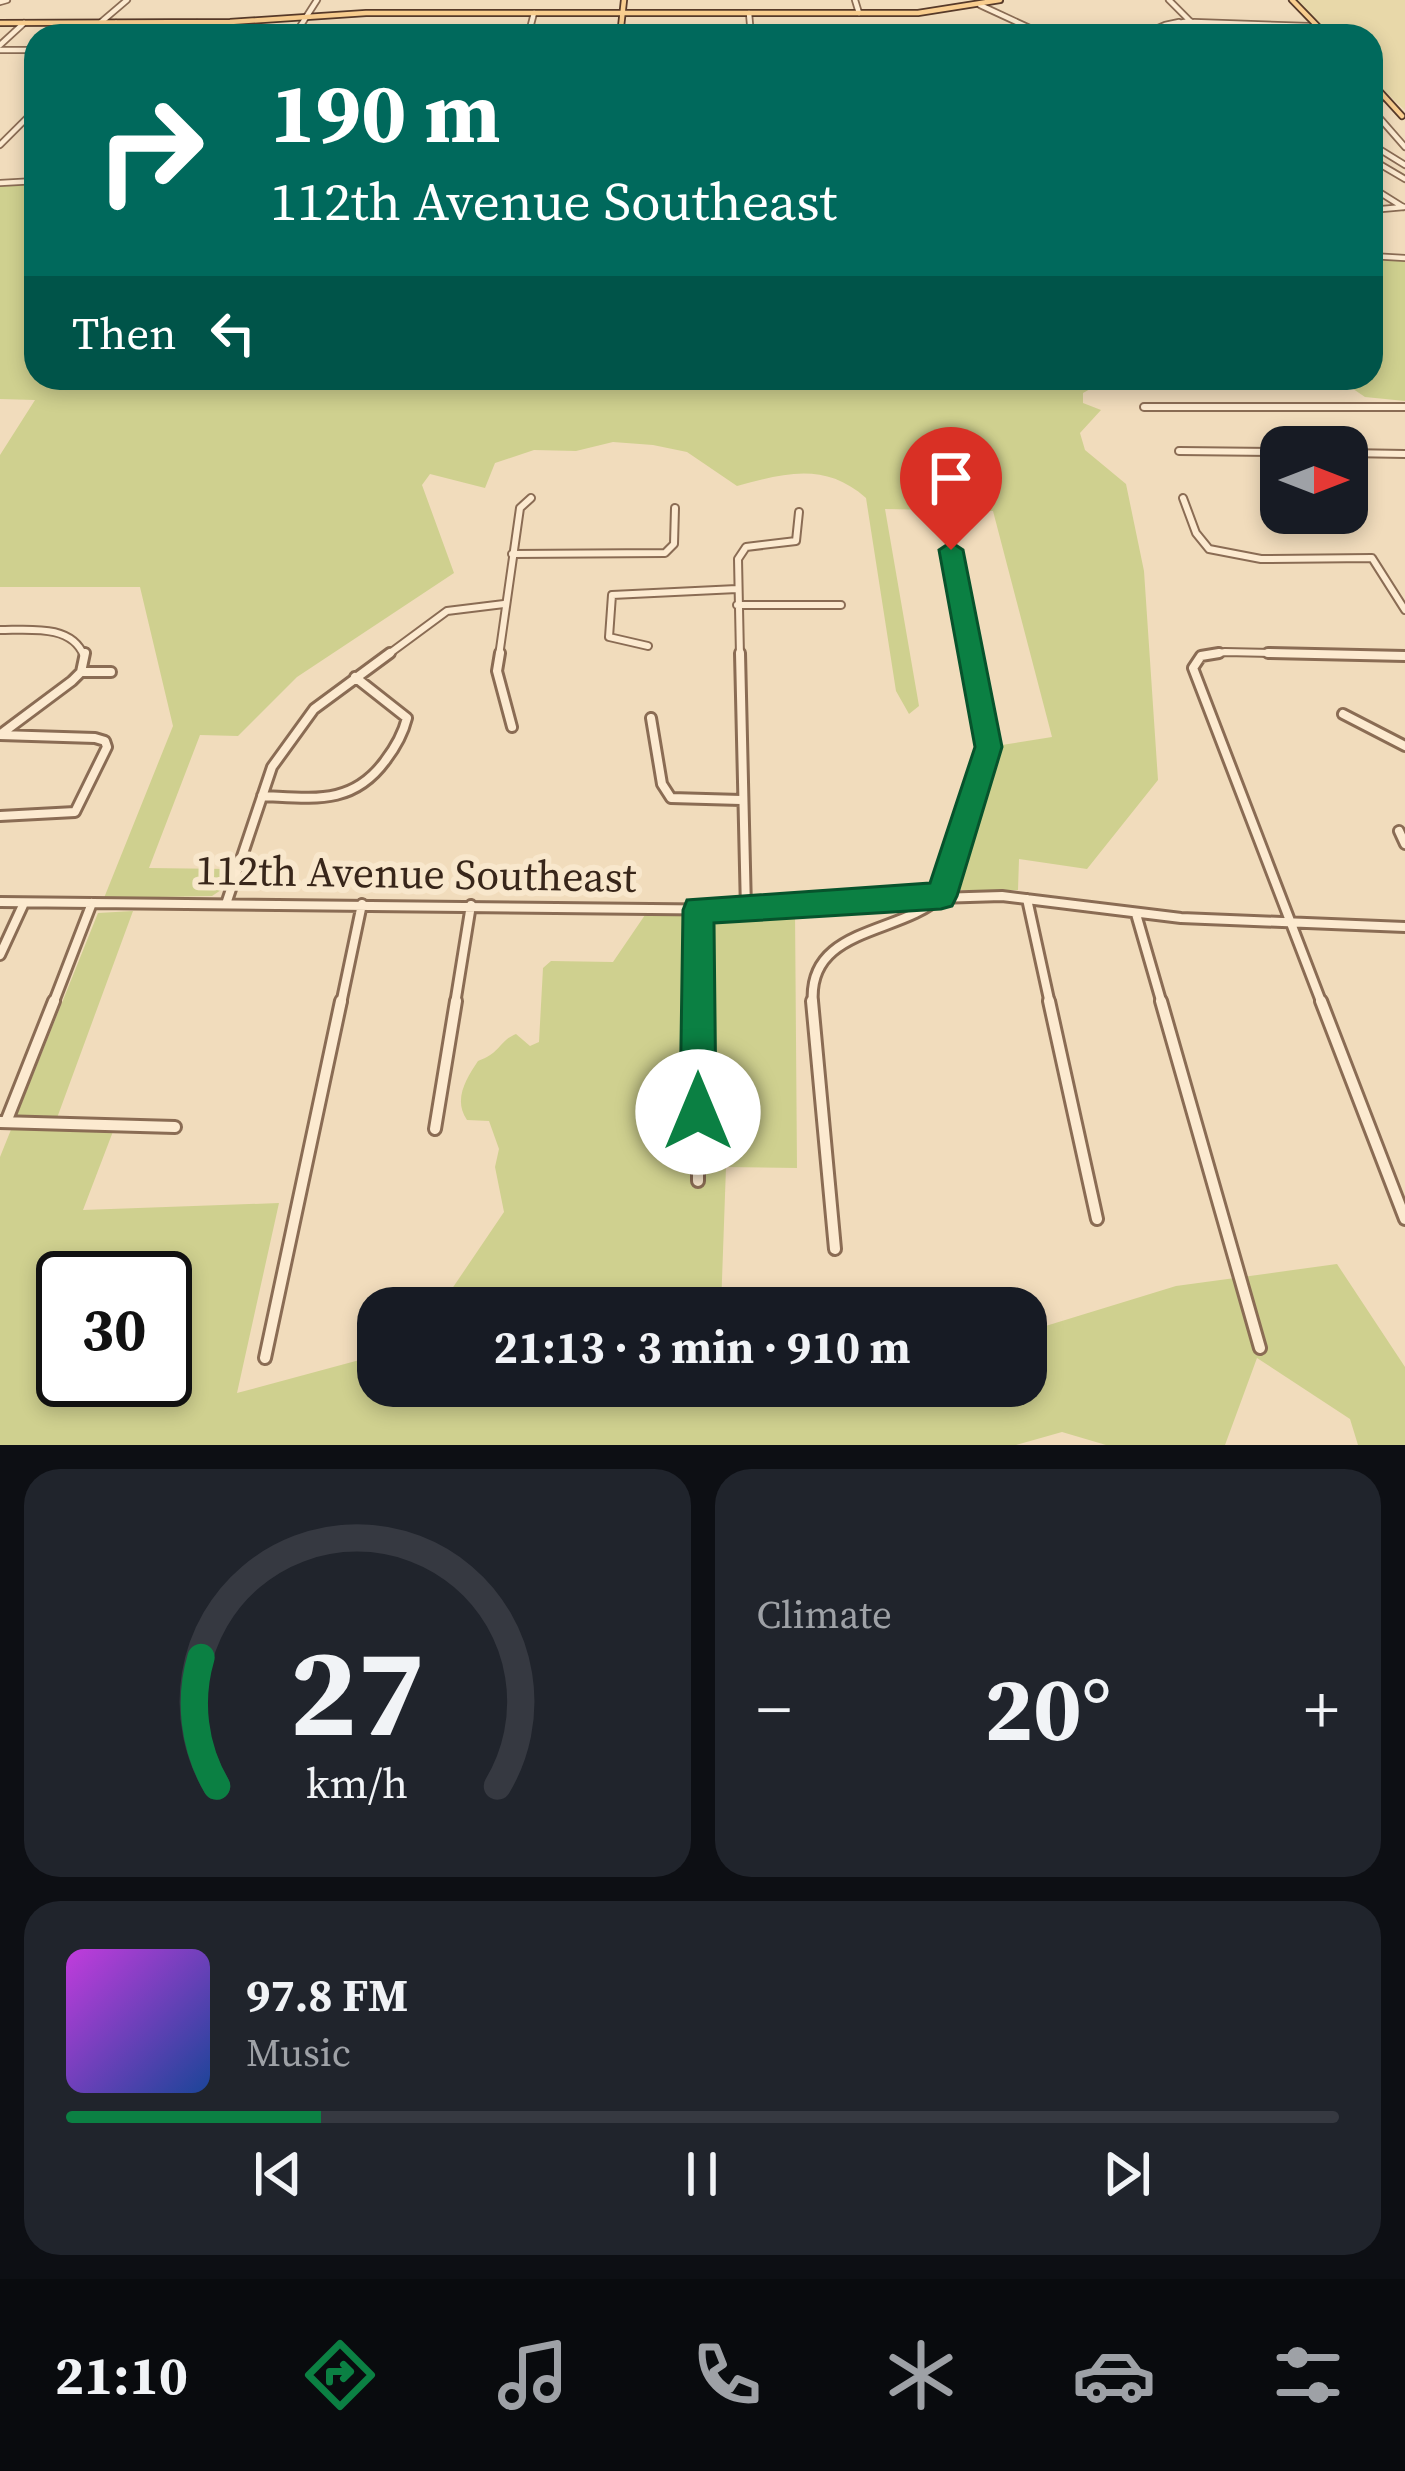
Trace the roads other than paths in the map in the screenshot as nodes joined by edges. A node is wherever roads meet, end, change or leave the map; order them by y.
1 (128, 0) edge
2 (316, 0) edge
3 (624, 0) edge
4 (855, 0) edge
5 (1000, 0) edge
6 (1169, 0) edge
7 (1289, 0) edge
8 (555, 4) dead end
9 (978, 6) junction
10 (1177, 10) junction
11 (1167, 11) dead end
12 (534, 13) junction
13 (553, 13) junction
14 (623, 13) junction
15 (749, 13) junction
16 (859, 14) junction
17 (306, 16) junction
18 (1180, 22) junction
19 (0, 23) edge
20 (24, 23) junction
21 (100, 23) junction
22 (116, 23) joint
23 (196, 23) joint
24 (1194, 23) junction
25 (301, 24) edge
26 (531, 24) edge
27 (622, 24) edge
28 (750, 24) edge
29 (1018, 24) edge
30 (1170, 24) edge
31 (1216, 24) edge
32 (1309, 24) edge
33 (0, 47) edge
34 (24, 122) edge
35 (1383, 122) edge
36 (0, 145) edge
37 (1405, 147) edge
38 (1144, 407) dead end
39 (1405, 407) edge
40 (1179, 452) dead end
41 (1260, 452) edge
42 (1368, 453) edge
43 (1402, 454) edge
44 (1405, 464) edge
45 (532, 498) dead end
46 (1183, 498) dead end
47 (675, 508) dead end
48 (799, 512) dead end
49 (951, 550) dead end
50 (512, 554) junction
51 (736, 589) junction
52 (504, 604) junction
53 (737, 604) junction
54 (841, 605) dead end
55 (1405, 610) edge
56 (4, 630) edge
57 (0, 645) edge
58 (648, 646) dead end
59 (1405, 656) edge
60 (81, 672) junction
61 (111, 672) dead end
62 (355, 677) junction
63 (1343, 714) dead end
64 (651, 718) dead end
65 (512, 728) dead end
66 (0, 735) edge
67 (1405, 746) edge
68 (262, 796) junction
69 (741, 800) junction
70 (0, 816) edge
71 (1399, 831) dead end
72 (1405, 844) edge
73 (941, 896) junction
74 (1027, 899) junction
75 (0, 902) edge
76 (24, 903) junction
77 (92, 903) junction
78 (226, 904) junction
79 (362, 904) junction
80 (471, 905) junction
81 (698, 910) junction
82 (746, 910) junction
83 (1136, 914) junction
84 (1294, 923) junction
85 (1405, 927) edge
86 (0, 956) edge
87 (3, 1122) edge
88 (176, 1127) dead end
89 (435, 1129) dead end
90 (698, 1181) dead end
91 (1096, 1219) dead end
92 (1405, 1219) edge
93 (835, 1249) dead end
94 (1260, 1348) dead end
95 (265, 1358) dead end

1 - 21 street
2 - 17 street
3 - 14 main road
4 - 16 street
5 - 9 main road
6 - 10 street
7 - 32 main road
8 - 13 street
9 - 16 main road
9 - 29 street
10 - 11 street
10 - 18 street
10 - 24 street
12 - 13 main road
12 - 17 main road
12 - 26 street
13 - 14 main road
14 - 15 main road
14 - 27 main road
15 - 16 main road
15 - 28 street
17 - 23 main road
17 - 25 street
18 - 24 street
18 - 30 street
19 - 20 main road
20 - 21 main road
20 - 33 street
21 - 22 main road
22 - 23 main road
24 - 31 street
34 - 36 street
35 - 37 street
38 - 39 street
40 - 41 street
42 - 43 street
43 - 44 street
45 - 50 street
46 - 55 street
47 - 50 street
48 - 51 street
49 - 73 street
50 - 52 street
51 - 53 street
51 - 58 street
52 - 62 street
52 - 65 street
53 - 54 street
53 - 69 street
56 - 57 street
56 - 60 street
59 - 84 street
60 - 61 street
60 - 66 street
62 - 68 street
62 - 68 street
63 - 67 street
64 - 69 street
66 - 70 street
68 - 78 street
69 - 82 street
71 - 72 street
73 - 74 street, 112th Avenue Southeast
73 - 82 street, 112th Avenue Southeast
73 - 93 street
74 - 83 street, 112th Avenue Southeast
74 - 91 street
75 - 76 street, 112th Avenue Southeast
76 - 77 street, 112th Avenue Southeast
76 - 86 street
77 - 78 street, 112th Avenue Southeast
77 - 87 street
78 - 79 street, 112th Avenue Southeast
79 - 80 street, 112th Avenue Southeast
79 - 95 street
80 - 81 street, 112th Avenue Southeast
80 - 89 street
81 - 82 street, 112th Avenue Southeast
81 - 90 street
83 - 84 street, 112th Avenue Southeast
83 - 94 street
84 - 85 street, 112th Avenue Southeast
84 - 92 street
87 - 88 street

